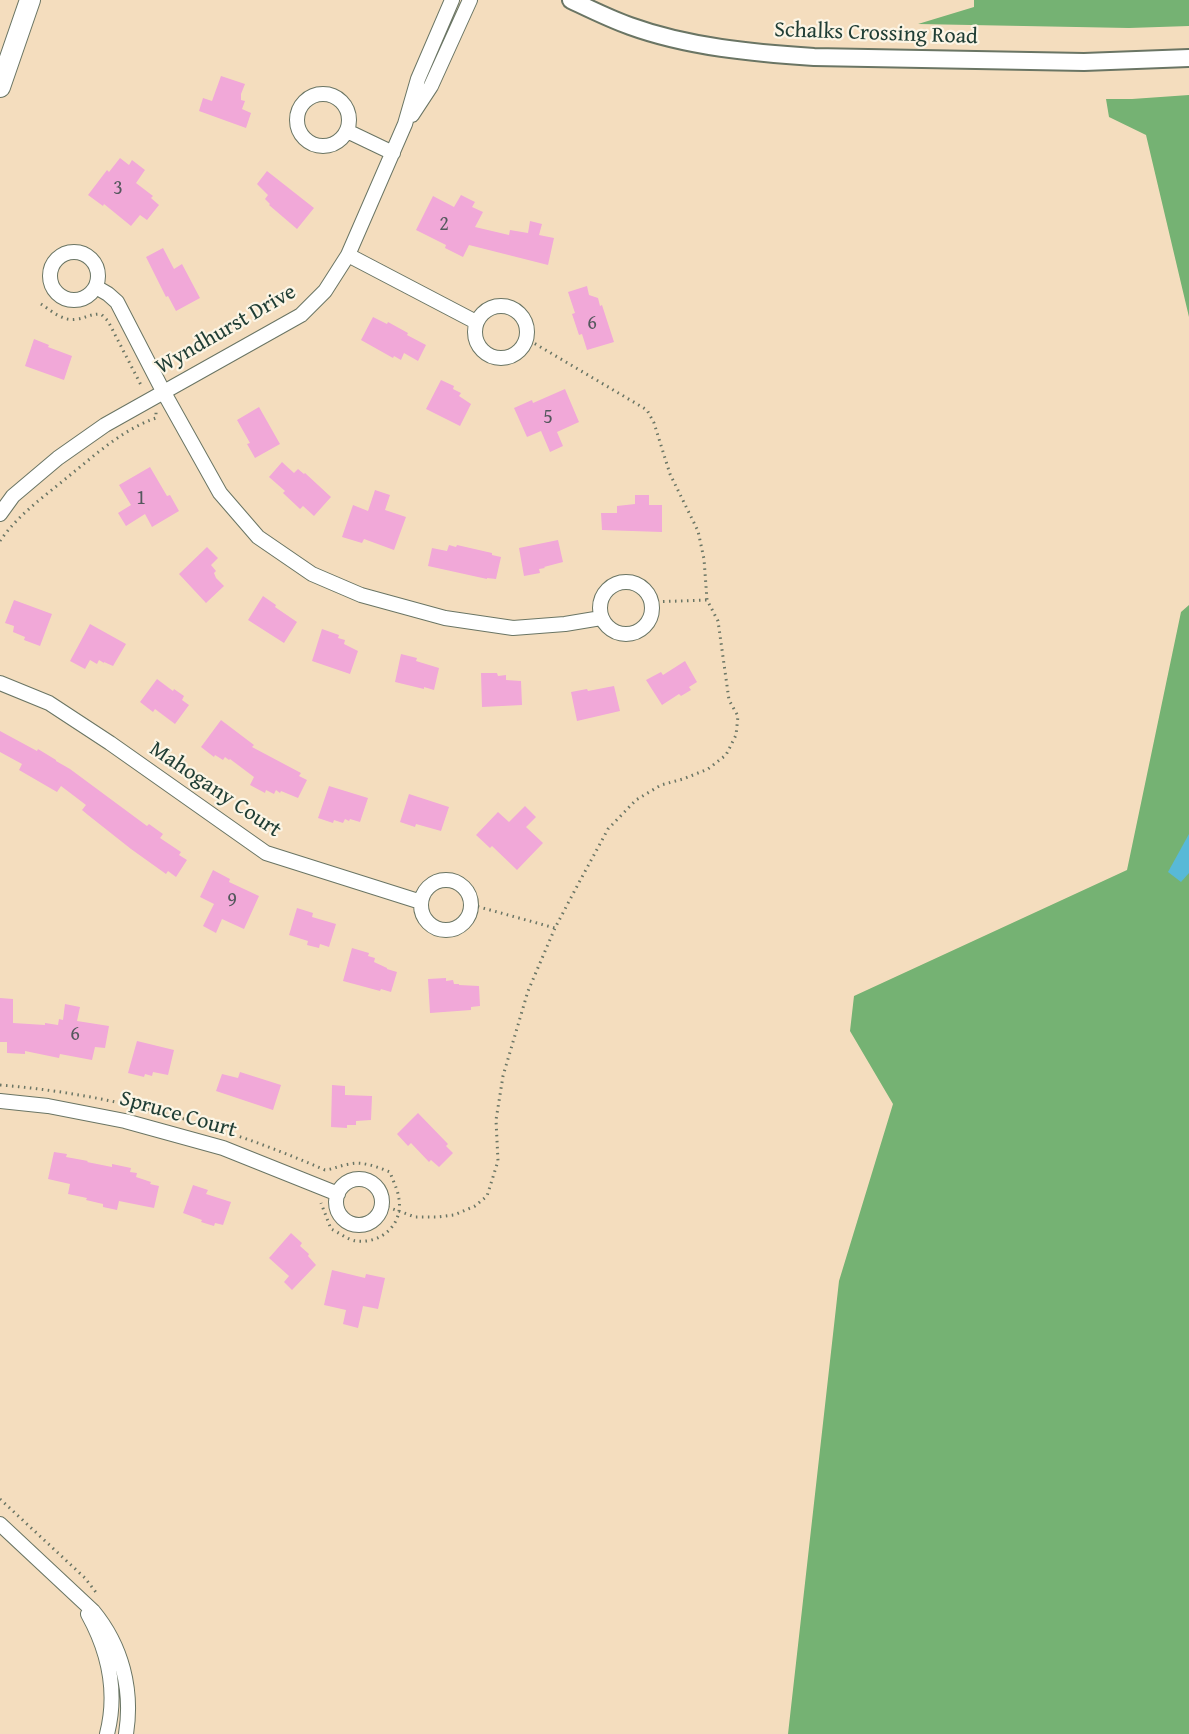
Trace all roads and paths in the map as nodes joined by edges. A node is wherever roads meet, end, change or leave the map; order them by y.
1 (30, 0) edge
2 (452, 0) edge
3 (470, 0) edge
4 (571, 0) edge
5 (1189, 58) edge
6 (0, 87) edge
7 (405, 124) junction
8 (347, 131) dead end
9 (393, 153) junction
10 (348, 255) junction
11 (96, 287) dead end
12 (41, 304) dead end
13 (476, 322) junction
14 (526, 339) junction
15 (163, 391) junction
16 (147, 400) junction
17 (0, 514) edge
18 (0, 541) edge
19 (707, 600) junction
20 (651, 602) junction
21 (601, 618) junction
22 (0, 683) edge
23 (421, 902) junction
24 (472, 905) junction
25 (555, 928) junction
26 (0, 1101) edge
27 (338, 1194) junction
28 (382, 1204) junction
29 (0, 1524) edge
30 (78, 1597) junction
31 (107, 1734) edge
32 (126, 1734) edge

1 - 6 main road
2 - 7 street, Wyndhurst Drive
3 - 7 street, Wyndhurst Drive
4 - 5 street, Schalks Crossing Road
7 - 9 street, Wyndhurst Drive
8 - 9 street
9 - 10 street, Wyndhurst Drive
10 - 13 street
10 - 15 street, Wyndhurst Drive
11 - 15 street
12 - 16 path
13 - 14 street
13 - 14 street
14 - 19 path
15 - 16 street, Wyndhurst Drive
15 - 21 street
16 - 17 street, Wyndhurst Drive
16 - 18 path
19 - 20 path
19 - 25 path
20 - 21 street
20 - 21 street
22 - 23 street, Mahogany Court
23 - 24 street
23 - 24 street
24 - 25 path
25 - 28 path
26 - 27 street, Spruce Court
27 - 28 street
27 - 28 street
29 - 30 street
30 - 31 street
30 - 32 street

